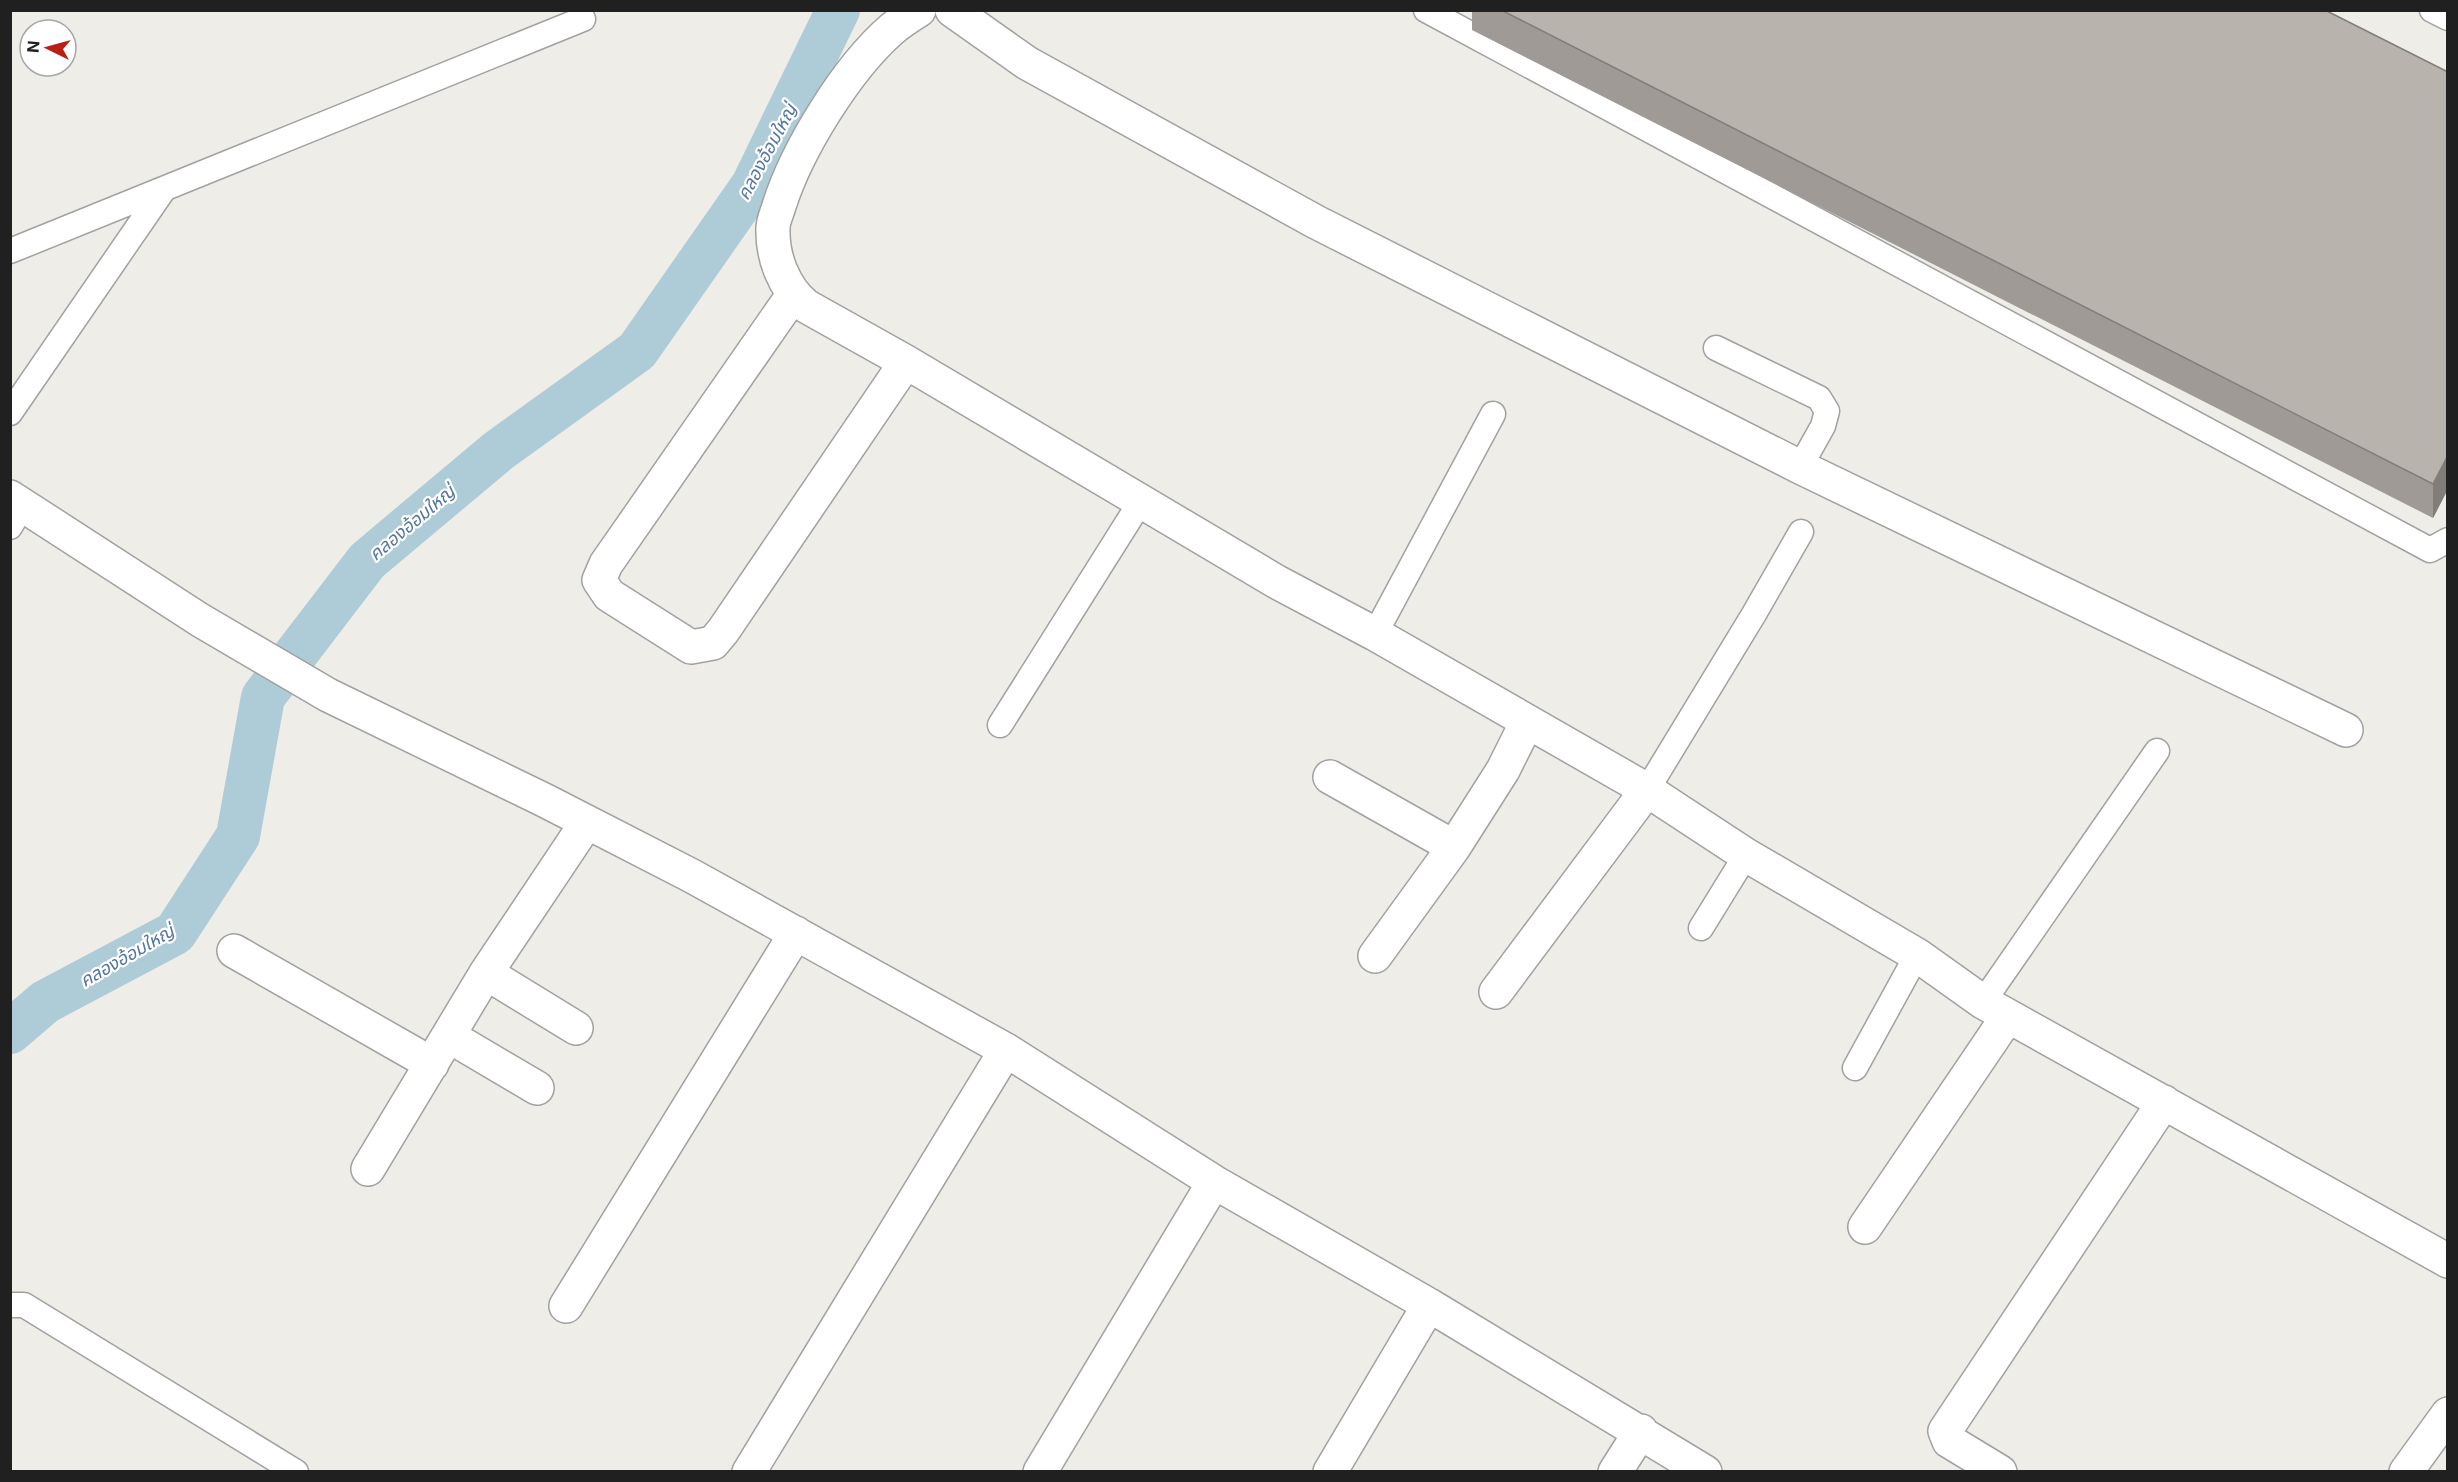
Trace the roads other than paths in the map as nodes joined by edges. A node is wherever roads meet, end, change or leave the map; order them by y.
1 (919, 10) edge
2 (952, 10) edge
3 (1426, 10) edge
4 (2432, 10) edge
5 (2448, 18) edge
6 (583, 19) dead end
7 (164, 189) junction
8 (10, 251) edge
9 (793, 295) junction
10 (1716, 348) dead end
11 (906, 362) junction
12 (10, 413) edge
13 (1493, 414) dead end
14 (1800, 467) junction
15 (1141, 501) junction
16 (15, 510) edge
17 (1801, 532) dead end
18 (2448, 540) edge
19 (1375, 634) junction
20 (1527, 722) junction
21 (1000, 725) dead end
22 (2346, 730) dead end
23 (2157, 751) dead end
24 (1330, 777) dead end
25 (1647, 790) junction
26 (587, 822) junction
27 (1454, 847) junction
28 (1746, 855) junction
29 (1701, 928) dead end
30 (796, 933) junction
31 (234, 951) dead end
32 (1917, 955) junction
33 (1375, 956) dead end
34 (486, 974) junction
35 (1496, 992) dead end
36 (1996, 1009) junction
37 (576, 1028) dead end
38 (449, 1036) junction
39 (1006, 1050) junction
40 (432, 1064) junction
41 (1855, 1068) dead end
42 (537, 1088) dead end
43 (2164, 1102) junction
44 (368, 1169) dead end
45 (1214, 1182) junction
46 (1865, 1227) dead end
47 (2448, 1262) edge
48 (10, 1305) edge
49 (1429, 1305) junction
50 (566, 1306) dead end
51 (2448, 1414) edge
52 (1641, 1431) junction
53 (296, 1472) edge
54 (749, 1472) edge
55 (1040, 1472) edge
56 (1330, 1472) edge
57 (1615, 1472) edge
58 (1705, 1472) edge
59 (2000, 1472) edge
60 (2406, 1472) edge

1 - 9 street
2 - 14 street
3 - 18 lane
4 - 5 lane
6 - 7 lane
7 - 8 lane
7 - 12 lane
9 - 11 street
9 - 11 street
10 - 14 lane
11 - 15 street
13 - 19 lane
14 - 22 street
15 - 19 street
15 - 21 lane
16 - 26 street
17 - 25 lane
19 - 20 street
20 - 25 street
20 - 27 street
23 - 36 lane
24 - 27 street
25 - 28 street
25 - 35 street
26 - 30 street
26 - 34 street
27 - 33 street
28 - 29 lane
28 - 32 street
30 - 39 street
30 - 50 street
31 - 40 street
32 - 36 street
32 - 41 lane
34 - 37 street
34 - 38 street
36 - 43 street
36 - 46 street
38 - 40 street
38 - 42 street
39 - 45 street
39 - 54 street
40 - 44 street
43 - 47 street
43 - 59 street
45 - 49 street
45 - 55 street
48 - 53 lane
49 - 52 street
49 - 56 street
51 - 60 street
52 - 57 street
52 - 58 street

